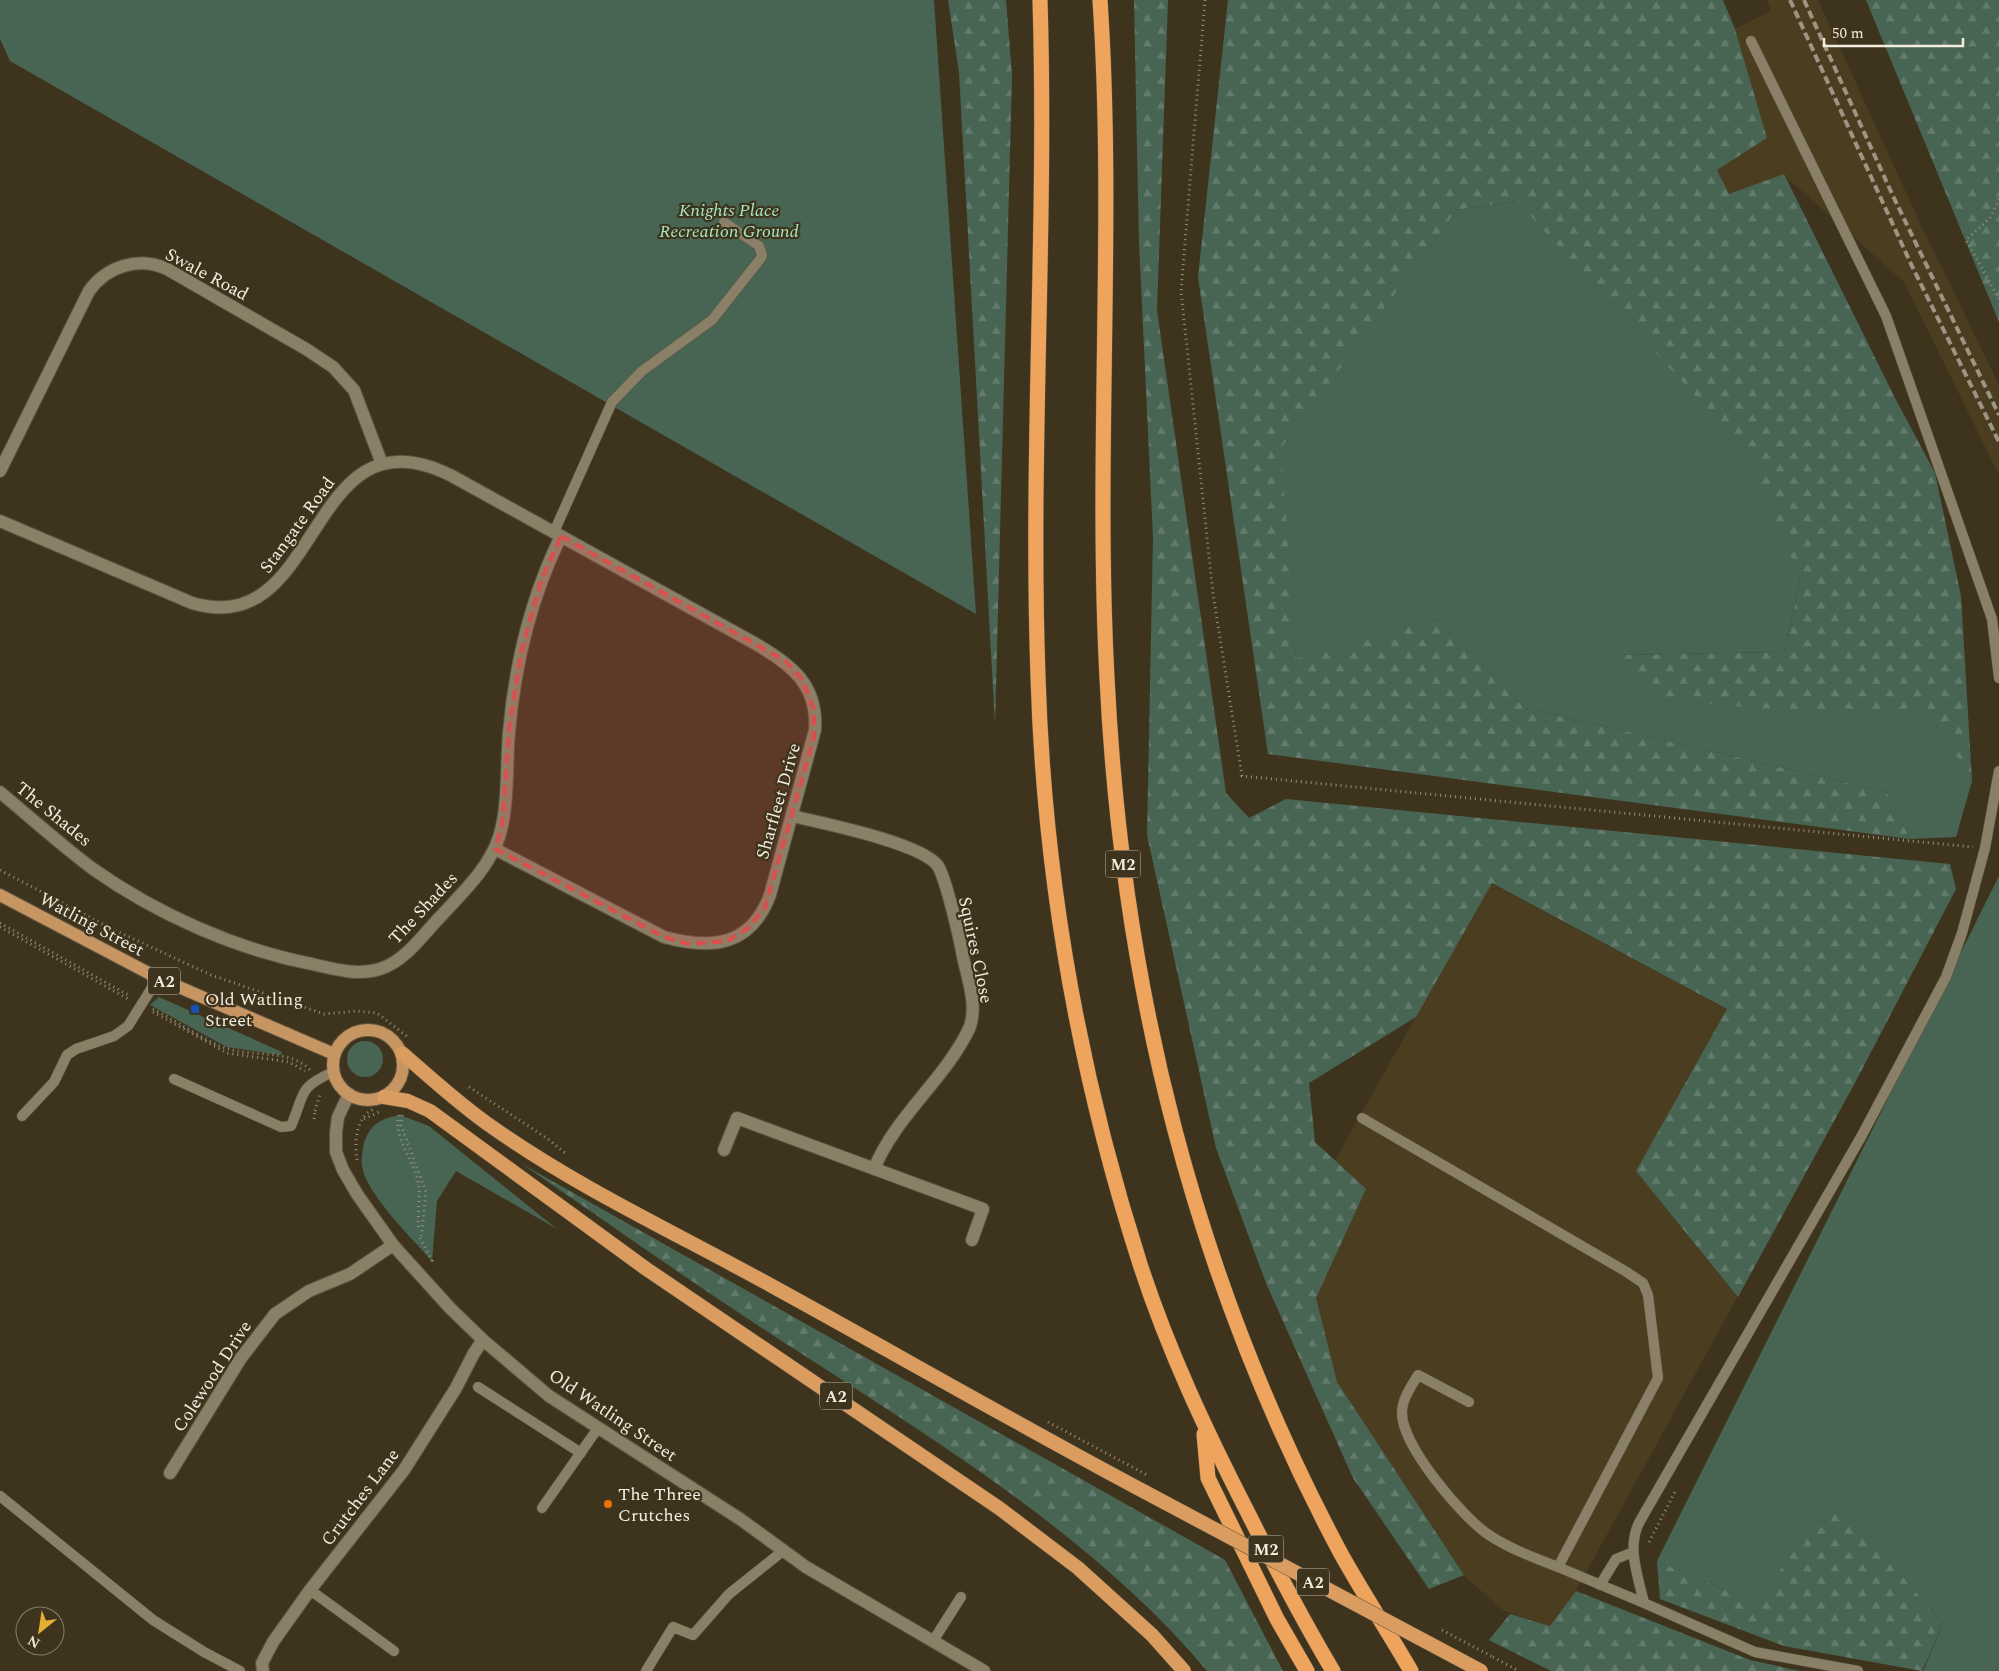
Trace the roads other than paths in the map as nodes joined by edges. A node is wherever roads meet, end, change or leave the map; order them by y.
1 (1040, 0) edge
2 (1100, 0) edge
3 (1751, 40) dead end
4 (724, 222) dead end
5 (382, 464) junction
6 (0, 470) edge
7 (0, 521) edge
8 (558, 534) junction
9 (1999, 678) edge
10 (1999, 771) edge
11 (0, 792) edge
12 (792, 816) junction
13 (495, 849) junction
14 (0, 895) edge
15 (158, 978) junction
16 (402, 1053) junction
17 (334, 1054) junction
18 (333, 1072) junction
19 (174, 1079) dead end
20 (349, 1094) junction
21 (384, 1097) junction
22 (22, 1116) dead end
23 (1362, 1118) dead end
24 (724, 1150) dead end
25 (874, 1169) junction
26 (972, 1240) dead end
27 (393, 1244) junction
28 (483, 1340) junction
29 (478, 1387) dead end
30 (1469, 1402) dead end
31 (1203, 1425) junction
32 (598, 1428) junction
33 (581, 1452) junction
34 (170, 1473) dead end
35 (0, 1496) edge
36 (542, 1508) dead end
37 (784, 1550) junction
38 (1633, 1552) junction
39 (1558, 1567) junction
40 (1600, 1585) junction
41 (310, 1590) junction
42 (961, 1597) dead end
43 (1644, 1603) junction
44 (933, 1641) junction
45 (394, 1651) dead end
46 (240, 1671) edge
47 (263, 1671) edge
48 (646, 1671) edge
49 (984, 1671) edge
50 (1184, 1671) edge
51 (1307, 1671) edge
52 (1333, 1671) edge
53 (1411, 1671) edge
54 (1481, 1671) edge
55 (1858, 1671) edge

1 - 31 highway, M2
2 - 53 highway, M2
3 - 9 lane
4 - 8 lane
5 - 6 street, Swale Road
5 - 7 street, Stangate Road
5 - 8 street, Stangate Road
8 - 12 street, Sharfleet Drive
8 - 13 street, The Shades
10 - 38 lane
11 - 13 street, The Shades
12 - 13 street, Sharfleet Drive
12 - 25 street, Squires Close
14 - 15 main road, Watling Street / A2
15 - 17 main road, Watling Street / A2
15 - 22 lane
16 - 17 main road
16 - 21 main road
16 - 54 highway, A2, bridge
17 - 18 main road
18 - 19 lane
18 - 20 main road
20 - 21 main road
20 - 27 street, Old Watling Street
21 - 50 highway, A2
23 - 39 lane
24 - 25 street
25 - 26 street
27 - 28 street, Old Watling Street
27 - 34 street, Colewood Drive
28 - 32 street, Old Watling Street
28 - 41 street, Crutches Lane
29 - 33 lane
30 - 39 lane
31 - 51 highway, M2
31 - 52 highway, M2
32 - 33 lane
32 - 37 street, Old Watling Street
33 - 36 lane
35 - 46 lane
37 - 44 street, Old Watling Street
37 - 48 lane
38 - 40 lane
38 - 43 lane
39 - 40 lane
40 - 43 lane
41 - 45 lane
41 - 47 street, Crutches Lane
42 - 44 lane
43 - 55 lane
44 - 49 street, Old Watling Street

